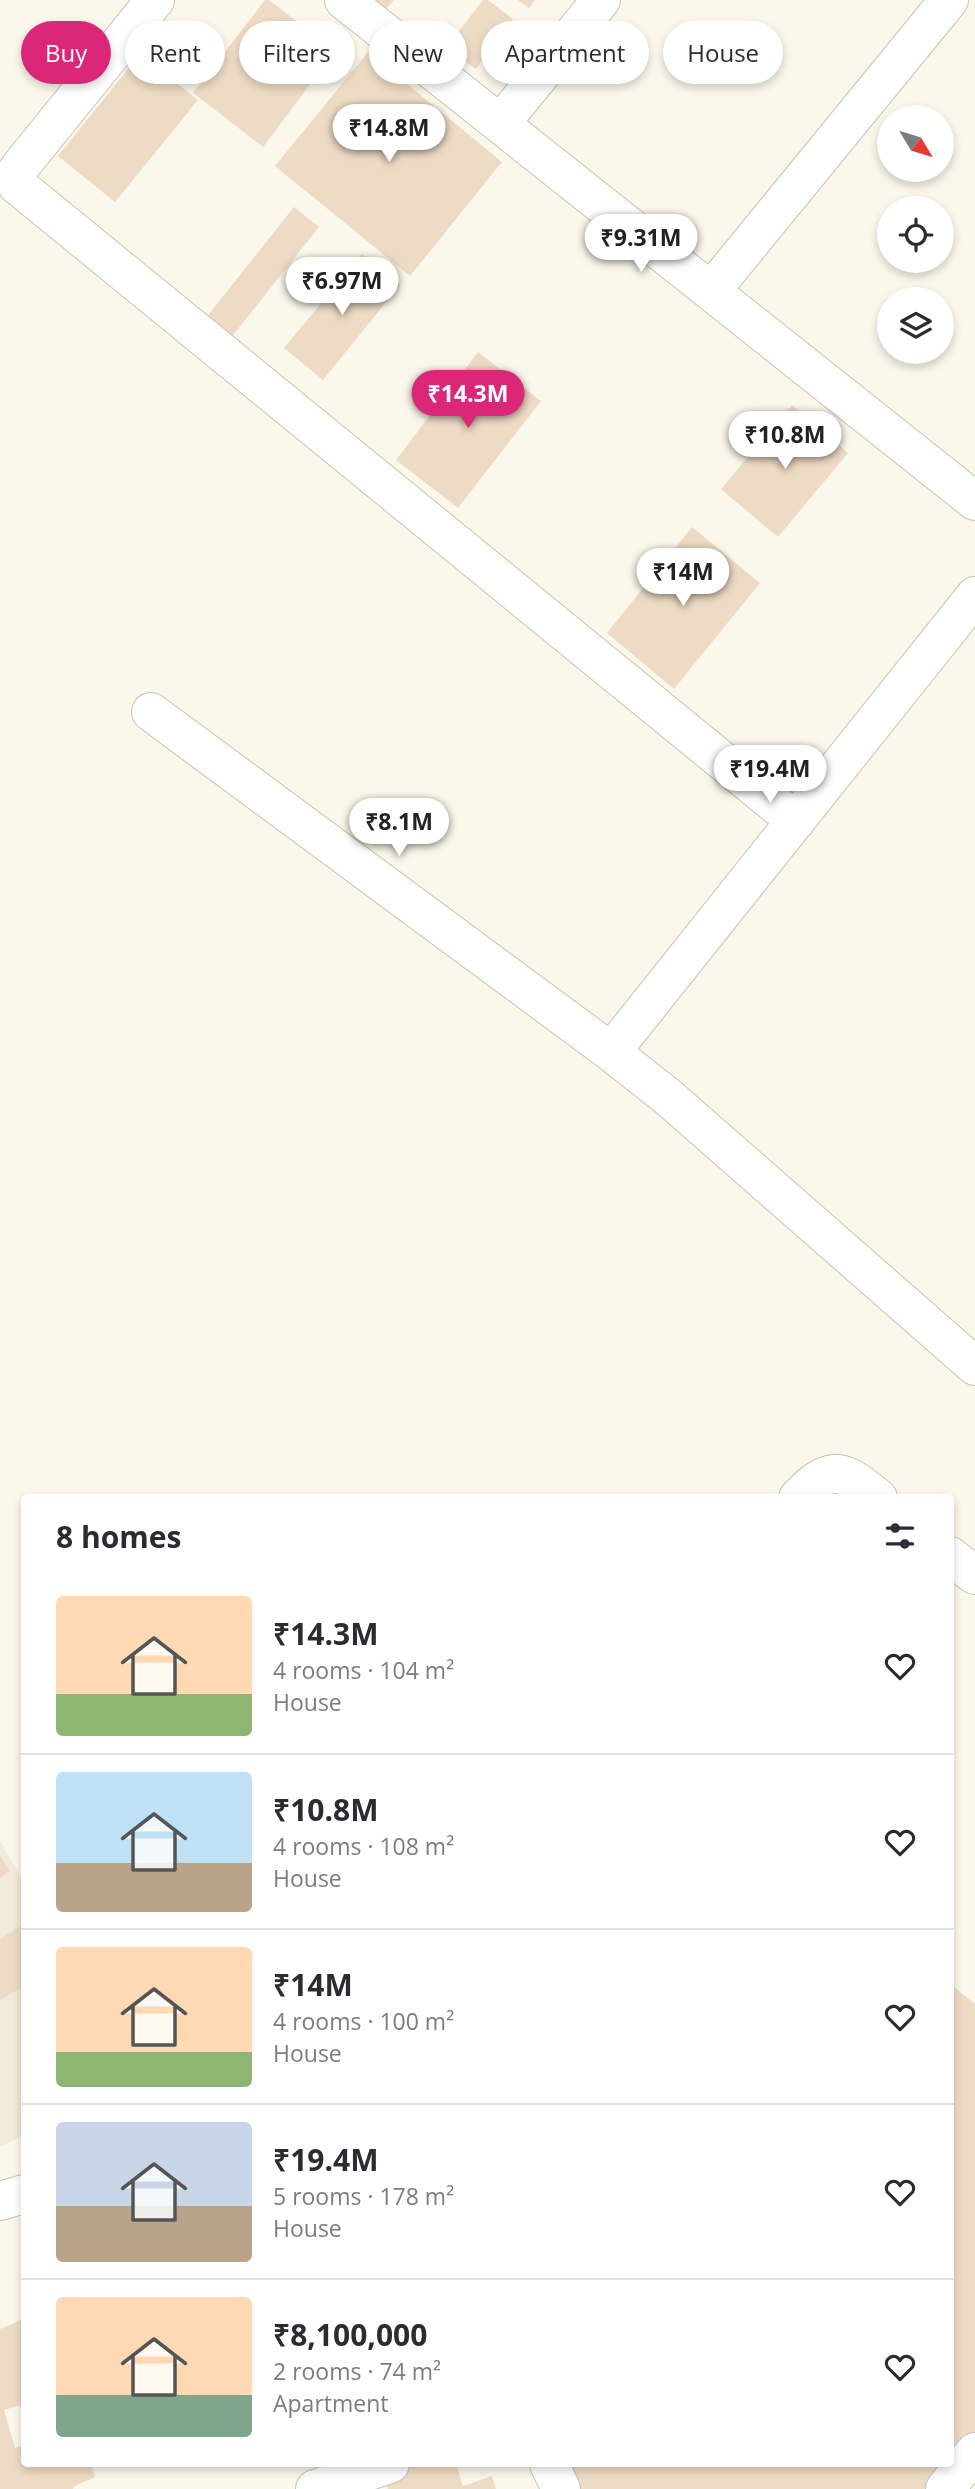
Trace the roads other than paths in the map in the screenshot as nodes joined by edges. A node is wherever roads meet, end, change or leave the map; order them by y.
1 (155, 0) edge
2 (344, 0) edge
3 (601, 0) edge
4 (949, 0) edge
5 (500, 124) junction
6 (711, 291) junction
7 (975, 501) edge
8 (975, 596) edge
9 (151, 712) dead end
10 (796, 821) junction
11 (611, 1052) junction
12 (975, 1366) edge
13 (803, 1494) edge
14 (872, 1494) edge
15 (954, 1559) edge
16 (975, 1575) edge
17 (21, 2195) edge
18 (0, 2201) edge
19 (975, 2452) edge
20 (381, 2467) edge
21 (550, 2467) edge
22 (315, 2489) edge
23 (561, 2489) edge
24 (945, 2489) edge

1 - 10 street
2 - 5 street
3 - 5 street
4 - 6 street
5 - 6 street
6 - 7 street
8 - 10 street
9 - 11 street
10 - 11 street
11 - 12 street
13 - 14 street
15 - 16 street
17 - 18 street
19 - 24 street
20 - 22 street
21 - 23 street

